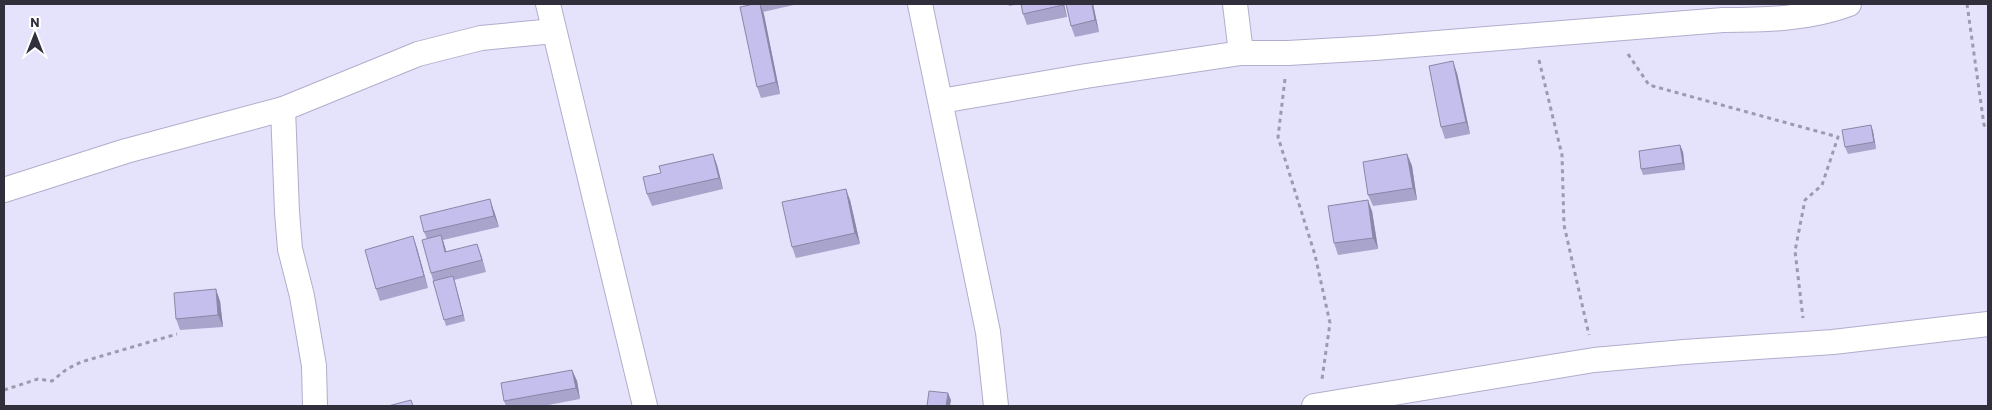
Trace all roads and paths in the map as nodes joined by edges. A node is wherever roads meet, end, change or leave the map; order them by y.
1 (548, 4) edge
2 (920, 4) edge
3 (1234, 4) edge
4 (1849, 4) edge
5 (1967, 4) edge
6 (1610, 29) junction
7 (554, 31) junction
8 (1533, 35) junction
9 (1241, 53) junction
10 (1288, 53) junction
11 (941, 101) junction
12 (283, 109) junction
13 (1988, 129) edge
14 (4, 190) edge
15 (1988, 324) edge
16 (177, 334) dead end
17 (1833, 342) junction
18 (1594, 360) junction
19 (4, 390) edge
20 (1356, 402) edge
21 (315, 406) edge
22 (645, 406) edge
23 (996, 406) edge
24 (1316, 406) edge

1 - 7 street
2 - 11 street
3 - 9 street
4 - 6 street
5 - 13 path
6 - 8 street
6 - 17 path
7 - 12 street
7 - 22 street
8 - 10 street
8 - 18 path
9 - 10 street
9 - 11 street
10 - 24 path
11 - 23 street
12 - 14 street
12 - 21 street
15 - 17 street
16 - 19 path
17 - 18 street
18 - 20 street
20 - 24 street

